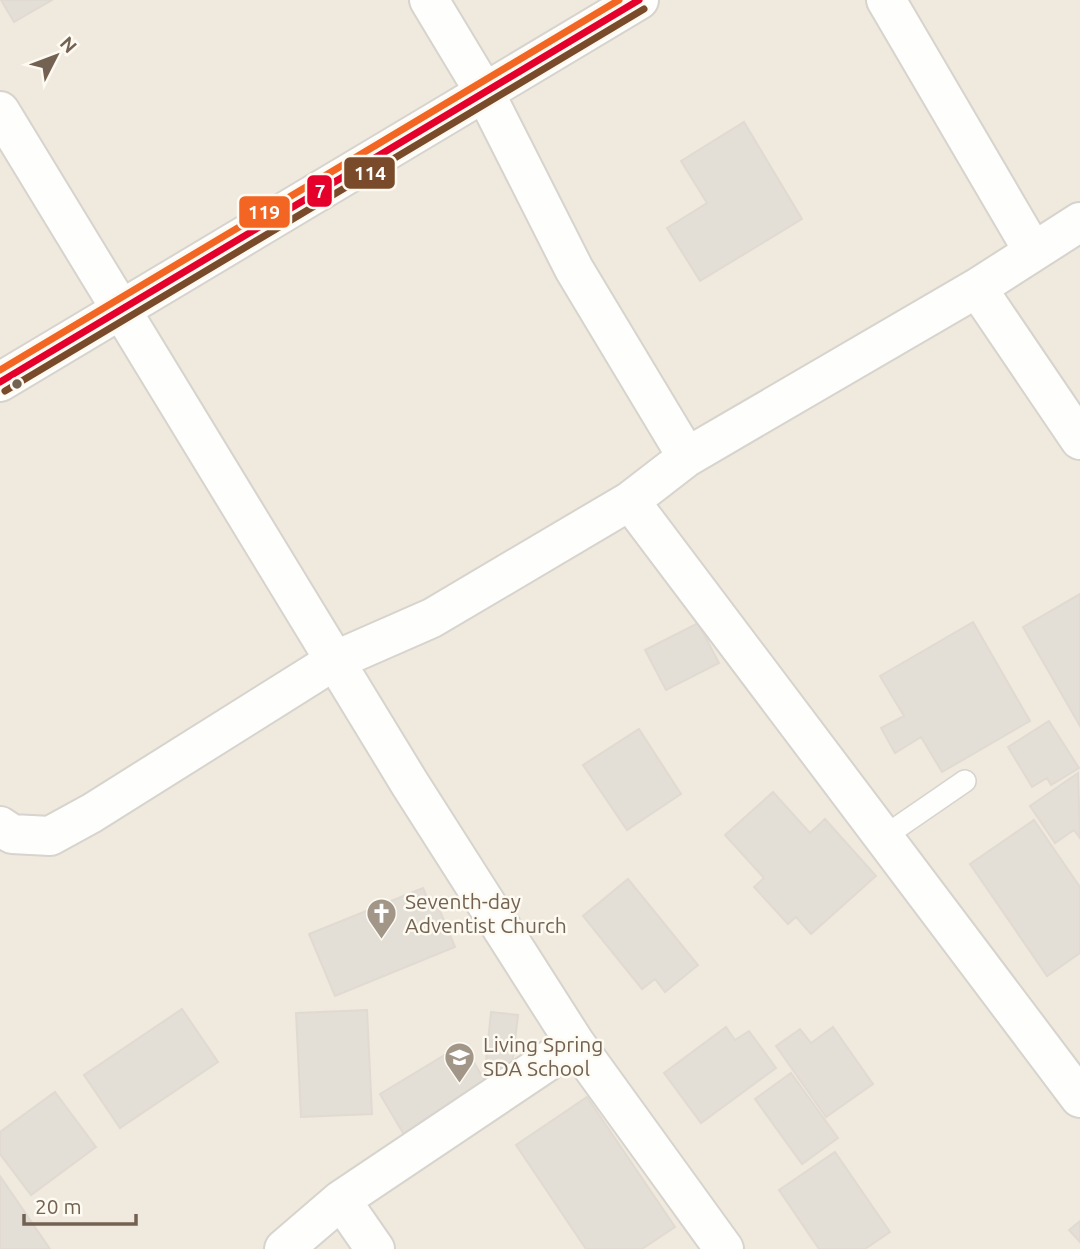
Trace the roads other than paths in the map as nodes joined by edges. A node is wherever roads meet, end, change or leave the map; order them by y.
1 (429, 0) edge
2 (639, 0) edge
3 (886, 0) edge
4 (485, 93) junction
5 (0, 111) edge
6 (1080, 222) edge
7 (1033, 251) junction
8 (977, 288) junction
9 (121, 309) junction
10 (0, 382) edge
11 (1080, 439) edge
12 (687, 457) junction
13 (630, 501) junction
14 (334, 661) junction
15 (965, 781) dead end
16 (0, 826) edge
17 (885, 836) junction
18 (575, 1043) junction
19 (1080, 1098) edge
20 (341, 1200) junction
21 (284, 1249) edge
22 (375, 1249) edge
23 (723, 1249) edge

1 - 4 street
2 - 4 street
3 - 7 street
4 - 9 street
4 - 12 street
5 - 9 street
6 - 7 street
7 - 8 street
8 - 11 street
8 - 12 street
9 - 10 street
9 - 14 street
12 - 13 street
13 - 14 street
13 - 17 street
14 - 16 street
14 - 18 street
15 - 17 lane
17 - 19 street
18 - 20 street
18 - 23 street
20 - 21 street
20 - 22 street

